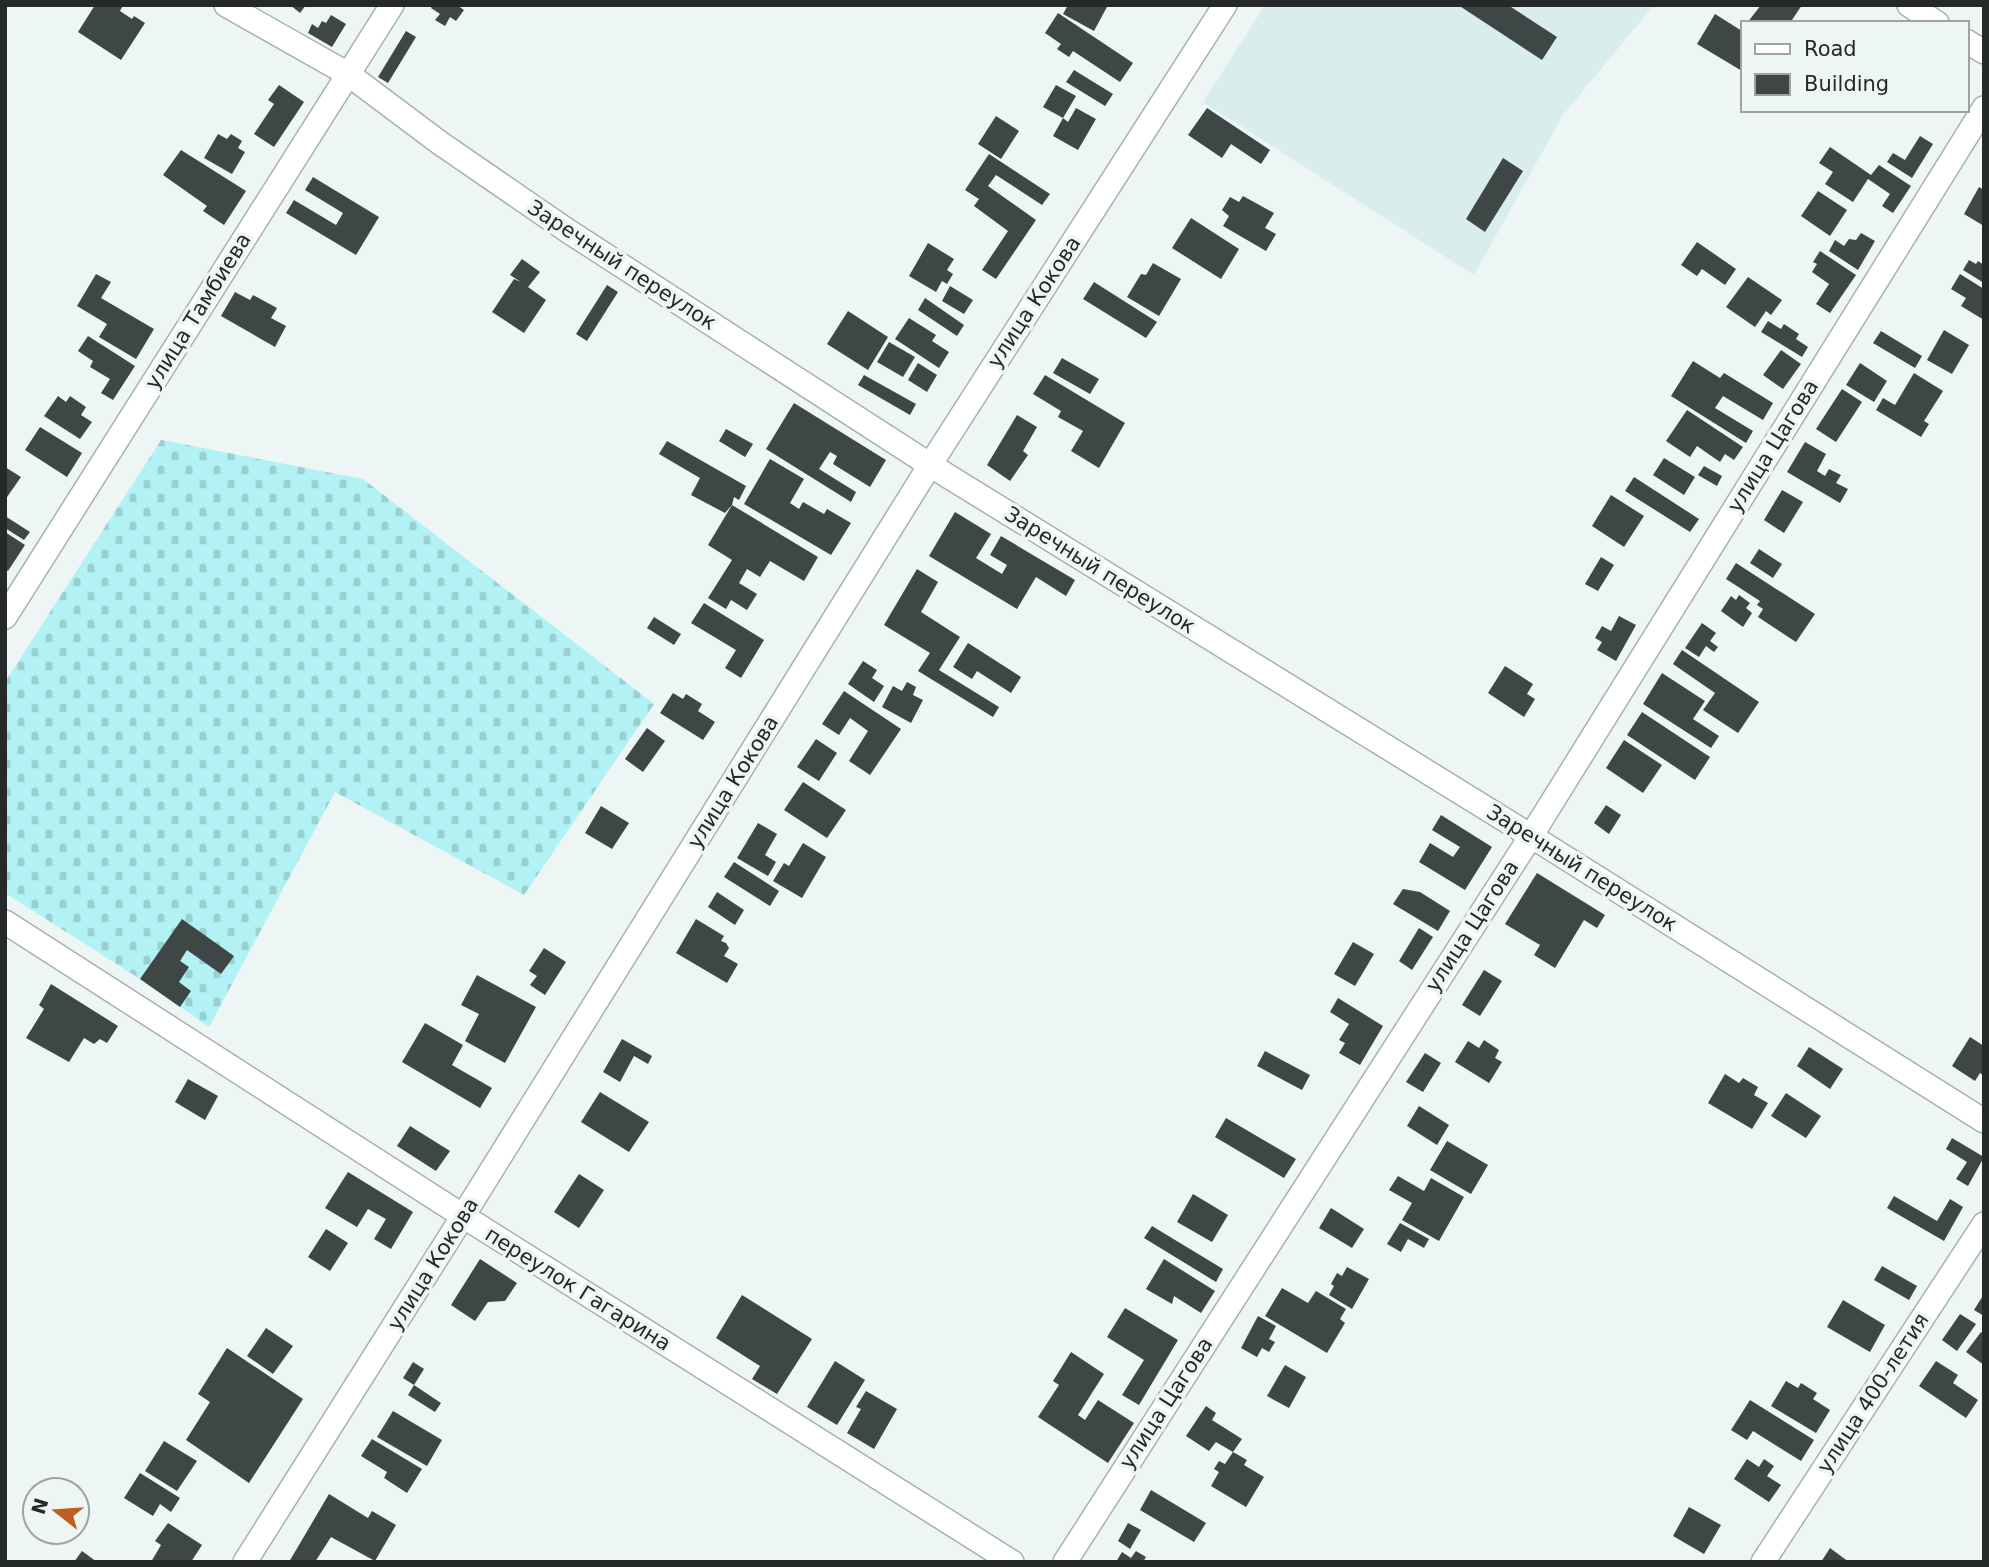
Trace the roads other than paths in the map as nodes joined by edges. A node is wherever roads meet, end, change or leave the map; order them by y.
1 (226, 5) edge
2 (391, 5) edge
3 (1224, 5) edge
4 (1909, 5) edge
5 (1934, 21) edge
6 (1968, 42) edge
7 (1984, 51) edge
8 (348, 74) junction
9 (1984, 108) edge
10 (930, 465) junction
11 (5, 617) edge
12 (1531, 836) junction
13 (5, 922) edge
14 (1984, 1121) edge
15 (463, 1216) junction
16 (1984, 1224) edge
17 (245, 1562) edge
18 (1012, 1562) edge
19 (1065, 1562) edge
20 (1763, 1562) edge

1 - 8 street, Заречный переулок
2 - 8 street, улица Тамбиева
3 - 10 street, улица Кокова
4 - 5 street
6 - 7 street
8 - 10 street, Заречный переулок
8 - 11 street, улица Тамбиева
9 - 12 street, улица Цагова
10 - 12 street, Заречный переулок
10 - 15 street, улица Кокова
12 - 14 street, Заречный переулок
12 - 19 street, улица Цагова
13 - 15 street, переулок Гагарина
15 - 17 street, улица Кокова
15 - 18 street, переулок Гагарина
16 - 20 street, улица 400-летия

